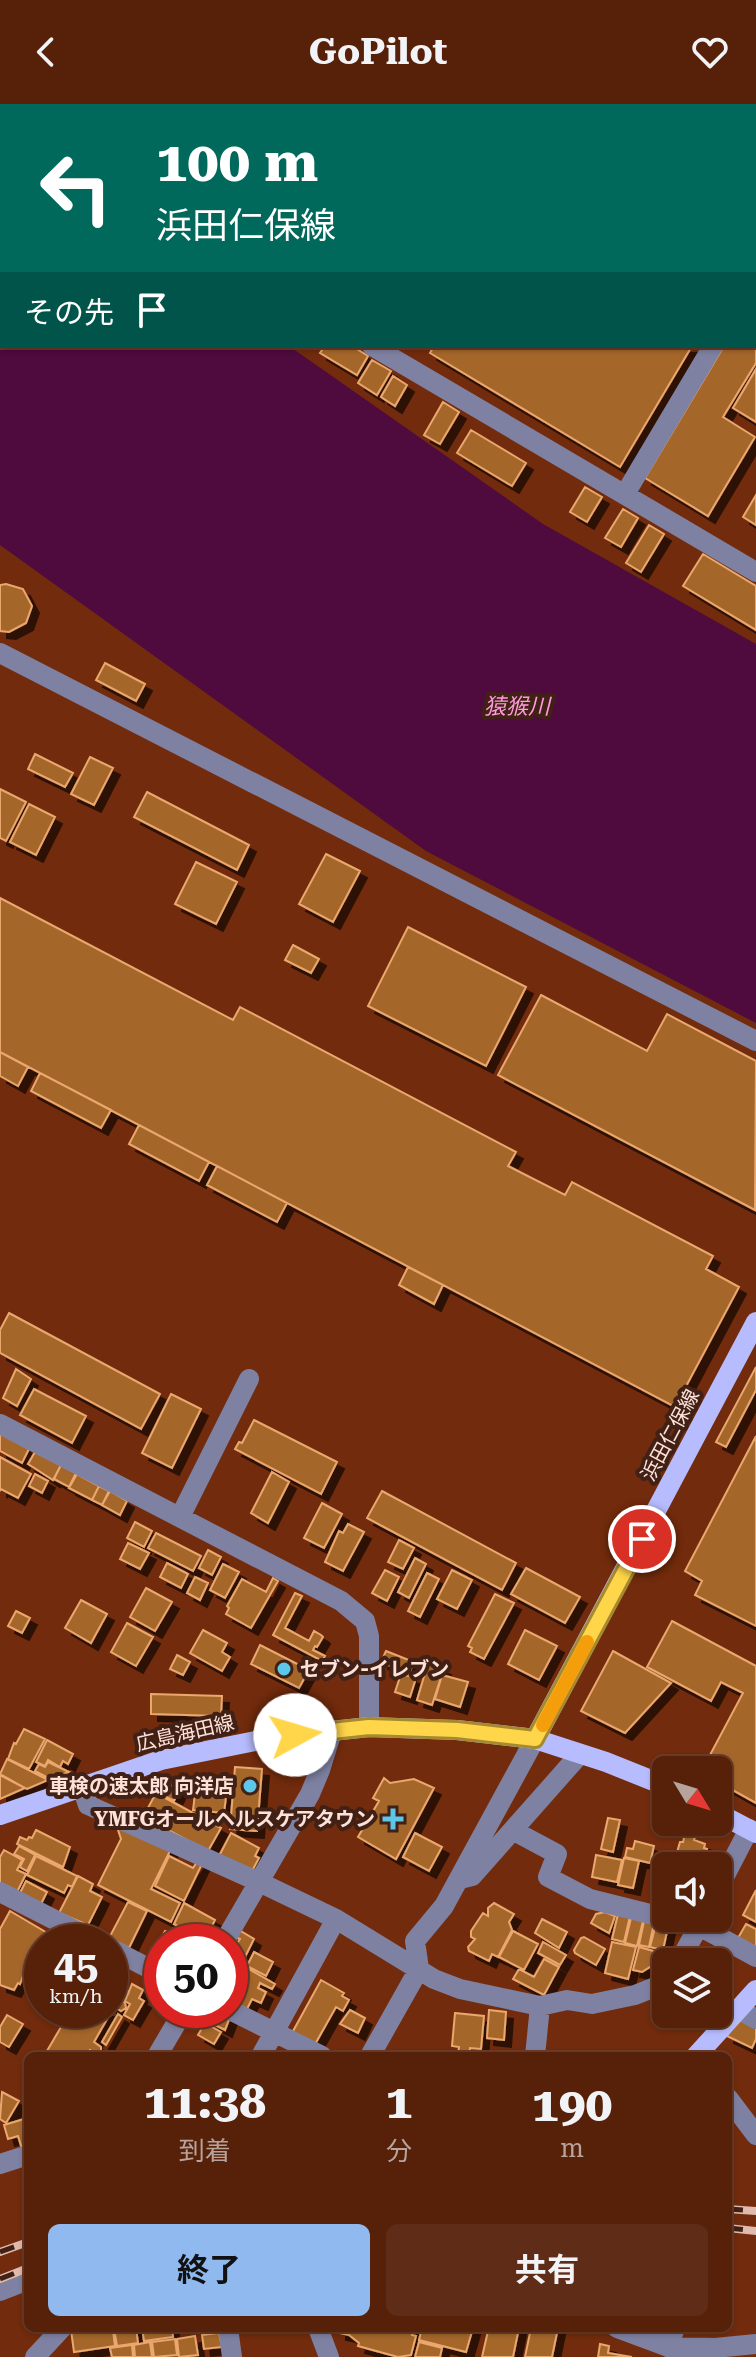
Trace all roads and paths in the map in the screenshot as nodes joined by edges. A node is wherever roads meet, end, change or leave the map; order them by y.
1 (380, 348) edge
2 (712, 348) edge
3 (406, 355) edge
4 (625, 494) junction
5 (756, 572) edge
6 (0, 653) edge
7 (756, 1041) edge
8 (756, 1322) edge
9 (249, 1379) dead end
10 (0, 1424) edge
11 (180, 1517) junction
12 (369, 1727) junction
13 (332, 1731) junction
14 (535, 1739) junction
15 (580, 1754) junction
16 (652, 1781) edge
17 (82, 1787) junction
18 (0, 1815) edge
19 (732, 1820) edge
20 (514, 1831) junction
21 (752, 1831) edge
22 (732, 1865) edge
23 (460, 1877) junction
24 (259, 1882) junction
25 (0, 1892) edge
26 (652, 1914) edge
27 (336, 1919) junction
28 (63, 1924) edge
29 (234, 1924) edge
30 (717, 1932) edge
31 (756, 1957) edge
32 (419, 1969) junction
33 (652, 1989) edge
34 (756, 1990) edge
35 (540, 2006) junction
36 (747, 2014) edge
37 (248, 2019) edge
38 (173, 2028) edge
39 (274, 2032) junction
40 (159, 2052) edge
41 (263, 2052) edge
42 (310, 2052) edge
43 (372, 2052) edge
44 (535, 2052) edge
45 (701, 2052) edge
46 (732, 2103) edge
47 (756, 2135) edge
48 (24, 2156) edge
49 (0, 2164) edge
50 (24, 2282) edge
51 (0, 2291) edge
52 (58, 2332) edge
53 (229, 2332) edge
54 (320, 2332) edge
55 (670, 2334) edge
56 (756, 2344) edge
57 (35, 2357) edge
58 (232, 2357) edge
59 (329, 2357) edge

1 - 3 street
2 - 4 street
3 - 4 street
4 - 5 street
6 - 7 street
8 - 14 main road, 浜田仁保線
9 - 11 street
10 - 11 street
11 - 12 street
12 - 13 main road, 広島海田線
12 - 14 main road, 広島海田線
13 - 17 main road, 広島海田線
13 - 24 street
14 - 15 main road, 広島海田線
14 - 23 street
15 - 16 main road, 広島海田線
15 - 20 street
17 - 18 main road, 広島海田線
17 - 24 street
19 - 21 main road
20 - 23 street
20 - 26 street
21 - 22 street
23 - 32 street
24 - 27 street
24 - 29 street
25 - 28 street
27 - 32 street
27 - 39 street
30 - 31 street
32 - 35 street
32 - 43 street
33 - 35 street
34 - 36 main road
35 - 44 street
36 - 45 main road
37 - 39 street
38 - 40 street
39 - 41 street
39 - 42 street
46 - 47 street
48 - 49 street
50 - 51 street
52 - 57 street
53 - 58 street
54 - 59 street
55 - 56 street

